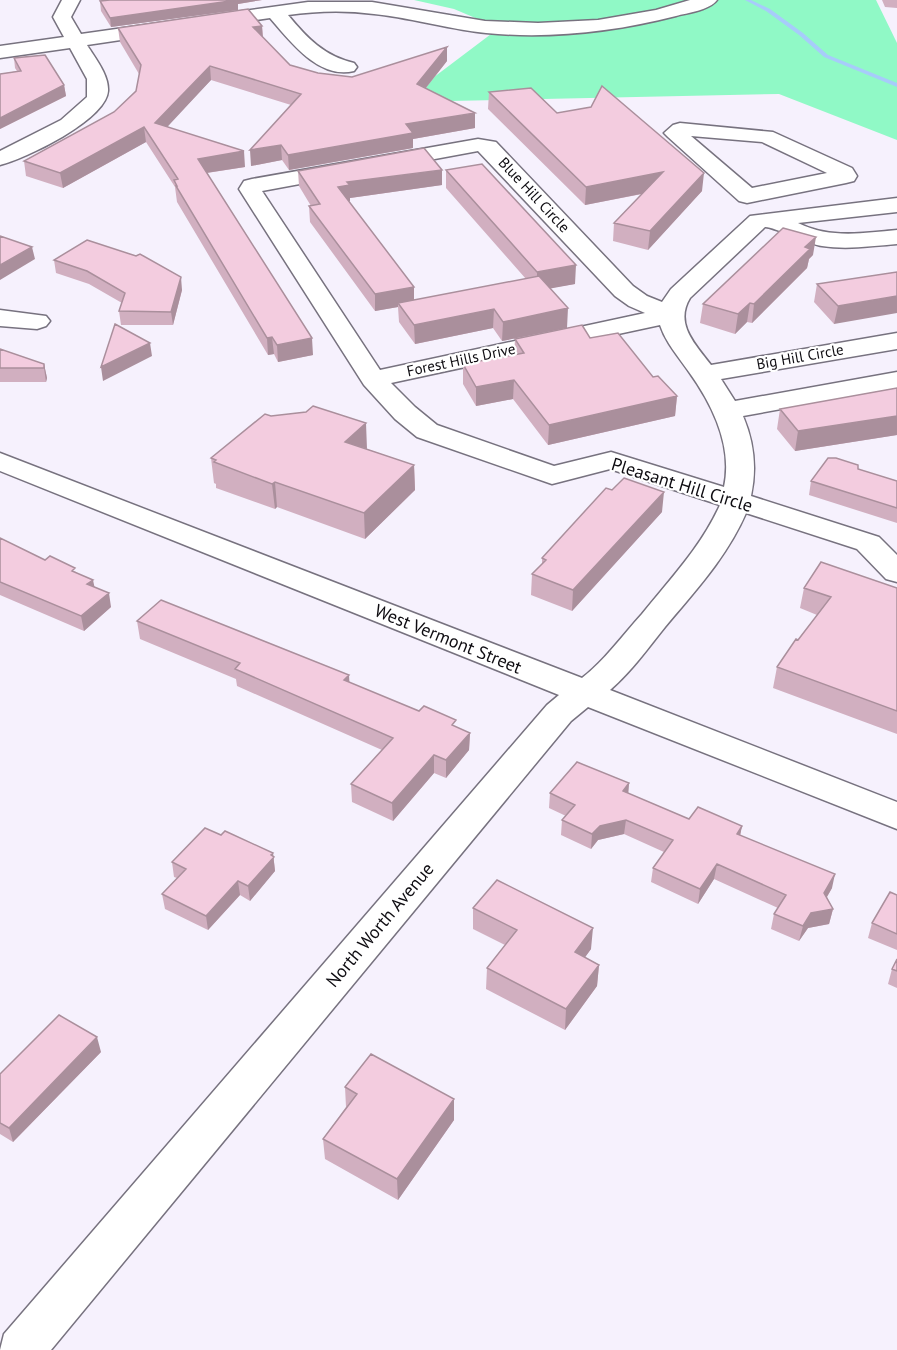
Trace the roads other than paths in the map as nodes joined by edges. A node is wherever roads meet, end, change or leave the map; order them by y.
1 (71, 0) edge
2 (708, 0) edge
3 (274, 12) junction
4 (75, 41) junction
5 (0, 52) edge
6 (347, 67) dead end
7 (0, 159) edge
8 (747, 196) junction
9 (897, 205) edge
10 (773, 218) junction
11 (897, 237) edge
12 (672, 315) junction
13 (0, 318) edge
14 (37, 321) dead end
15 (897, 341) edge
16 (704, 374) junction
17 (373, 379) junction
18 (897, 380) edge
19 (726, 411) junction
20 (0, 461) edge
21 (736, 501) junction
22 (897, 572) edge
23 (584, 693) junction
24 (897, 816) edge
25 (21, 1350) edge

1 - 4 street
2 - 3 street
3 - 4 street
3 - 6 street
4 - 5 street
4 - 7 street
8 - 8 street
8 - 10 street
9 - 10 street
10 - 11 street
10 - 12 street
12 - 16 street
12 - 17 street, Forest Hills Drive
12 - 17 street, Blue Hill Circle
13 - 14 street
15 - 16 street, Big Hill Circle
16 - 19 street
17 - 21 street, Pleasant Hill Circle
18 - 19 street
19 - 21 street
20 - 23 street, West Vermont Street
21 - 22 street, Pleasant Hill Circle
21 - 23 street, North Worth Avenue
23 - 24 street, West Vermont Street
23 - 25 street, North Worth Avenue

